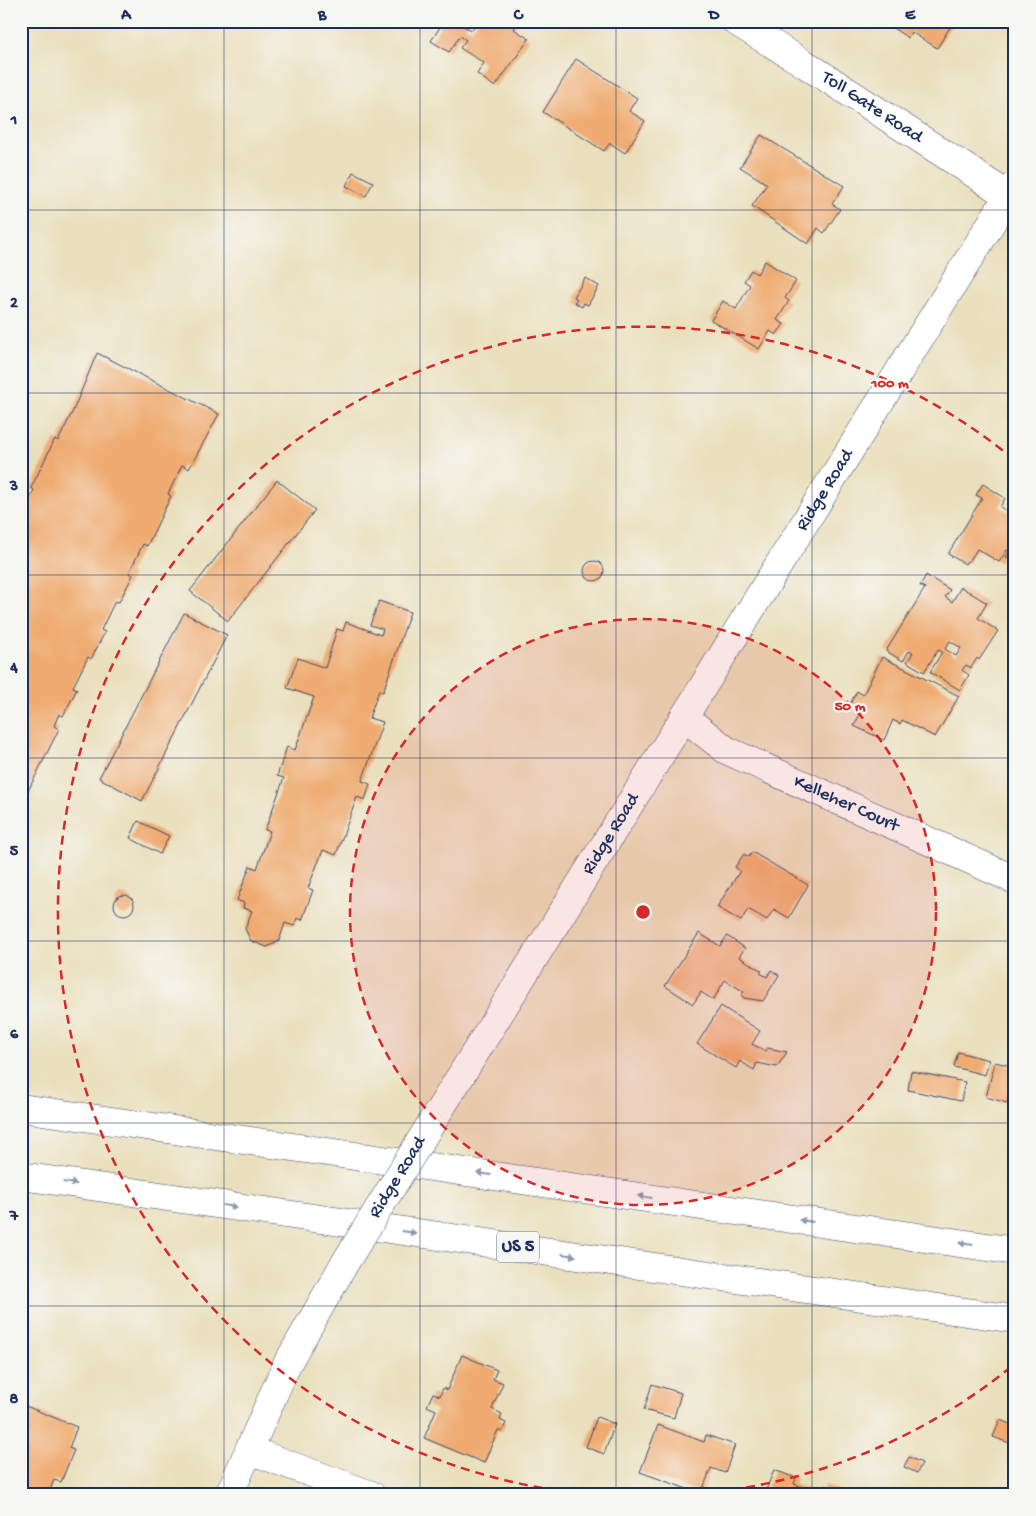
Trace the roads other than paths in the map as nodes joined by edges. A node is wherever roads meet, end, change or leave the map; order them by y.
1 (735, 21) edge
2 (1013, 193) edge
3 (684, 718) junction
4 (1015, 880) edge
5 (21, 1108) edge
6 (21, 1176) edge
7 (1015, 1251) edge
8 (1015, 1319) edge
9 (249, 1450) junction
10 (229, 1495) edge
11 (372, 1495) edge

1 - 2 main road, Toll Gate Road
2 - 3 main road, Ridge Road
3 - 4 main road, Kelleher Court
3 - 9 main road, Ridge Road, bridge
7 -> 5 main road
6 -> 8 main road, US 5
9 - 10 main road, Ridge Road
9 - 11 main road

